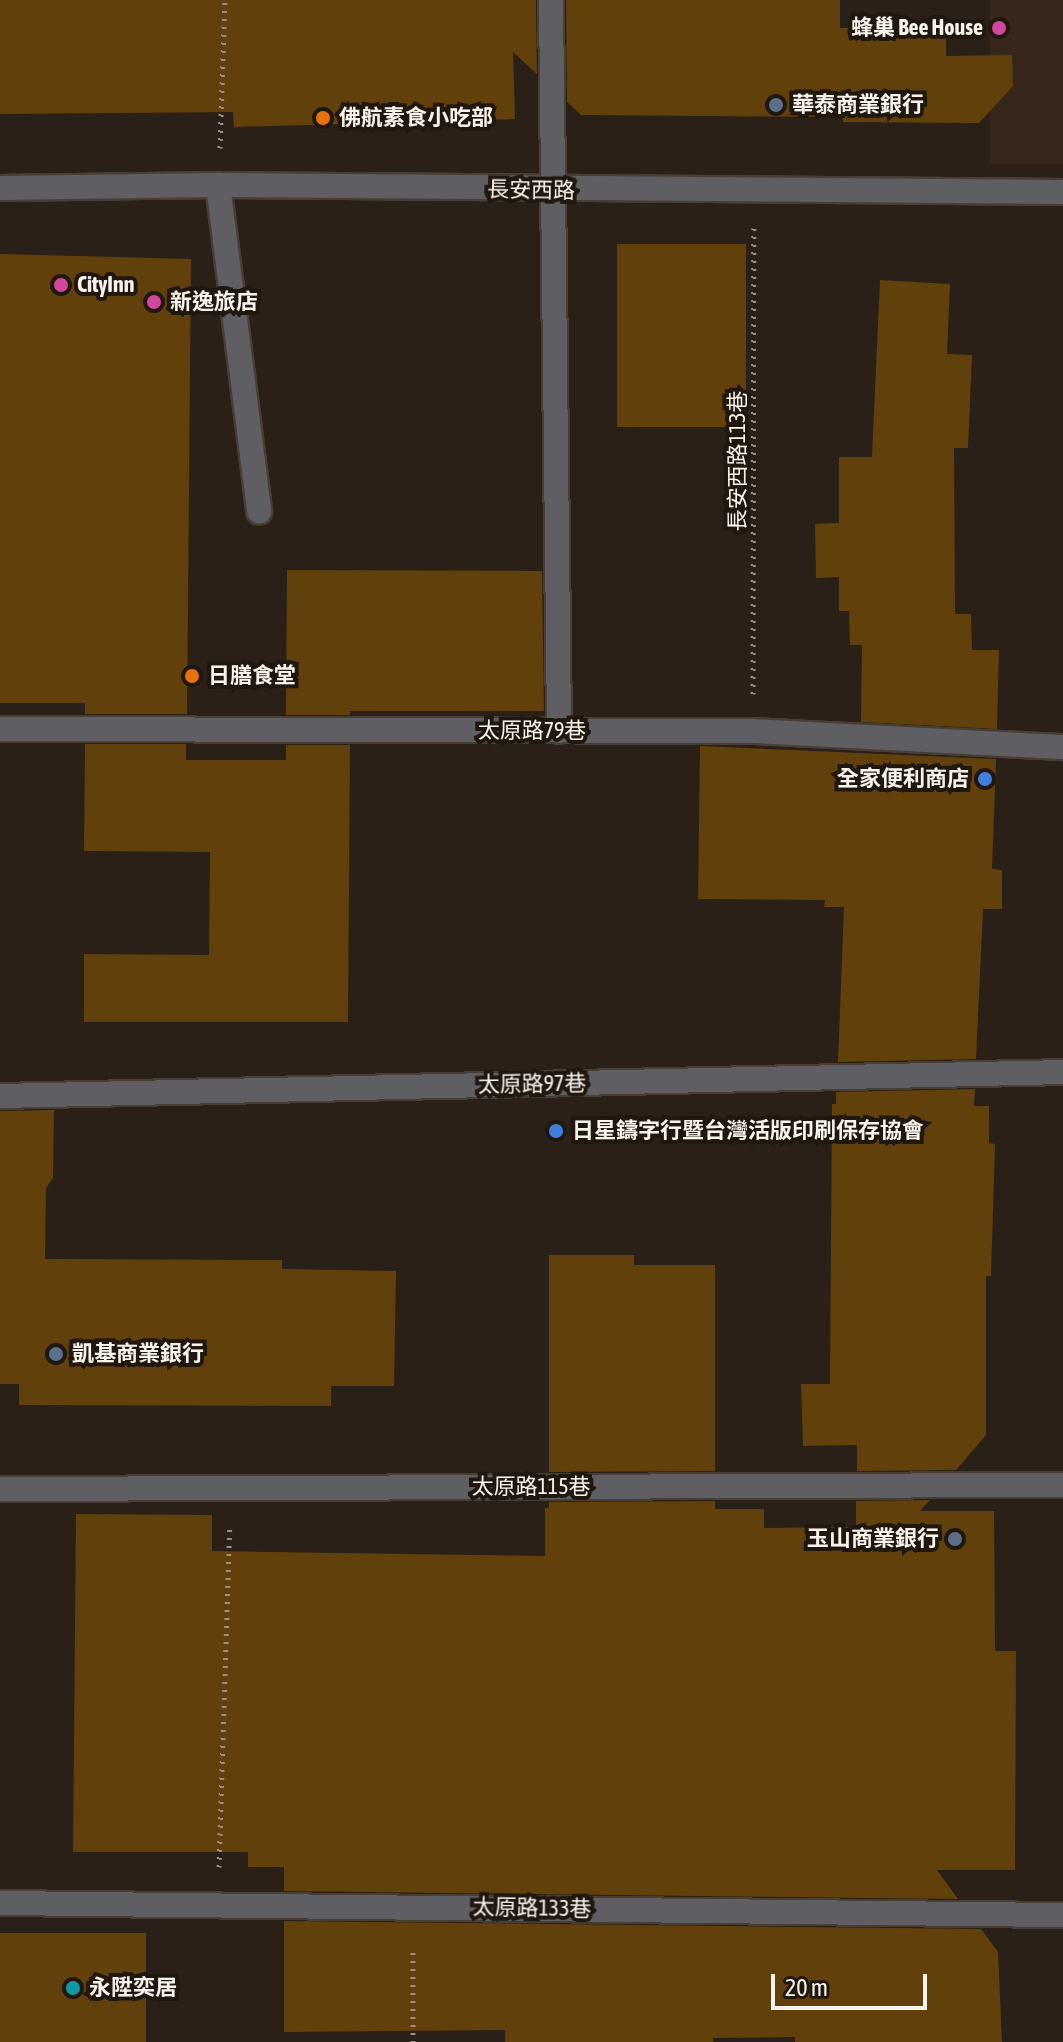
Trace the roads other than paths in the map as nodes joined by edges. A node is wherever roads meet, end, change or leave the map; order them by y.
1 (551, 0) edge
2 (218, 185) junction
3 (0, 188) edge
4 (555, 190) junction
5 (1063, 192) edge
6 (259, 511) dead end
7 (0, 729) edge
8 (559, 731) junction
9 (1063, 747) edge
10 (1063, 1072) edge
11 (0, 1096) edge
12 (1063, 1485) edge
13 (0, 1489) edge
14 (0, 1903) edge
15 (1063, 1915) edge

1 - 4 street
2 - 3 street, 長安西路
2 - 4 street, 長安西路
2 - 6 street
4 - 5 street, 長安西路
4 - 8 street
7 - 8 street, 太原路79巷
8 - 9 street, 太原路79巷
10 - 11 street, 太原路97巷
12 - 13 street, 太原路115巷
14 - 15 street, 太原路133巷

